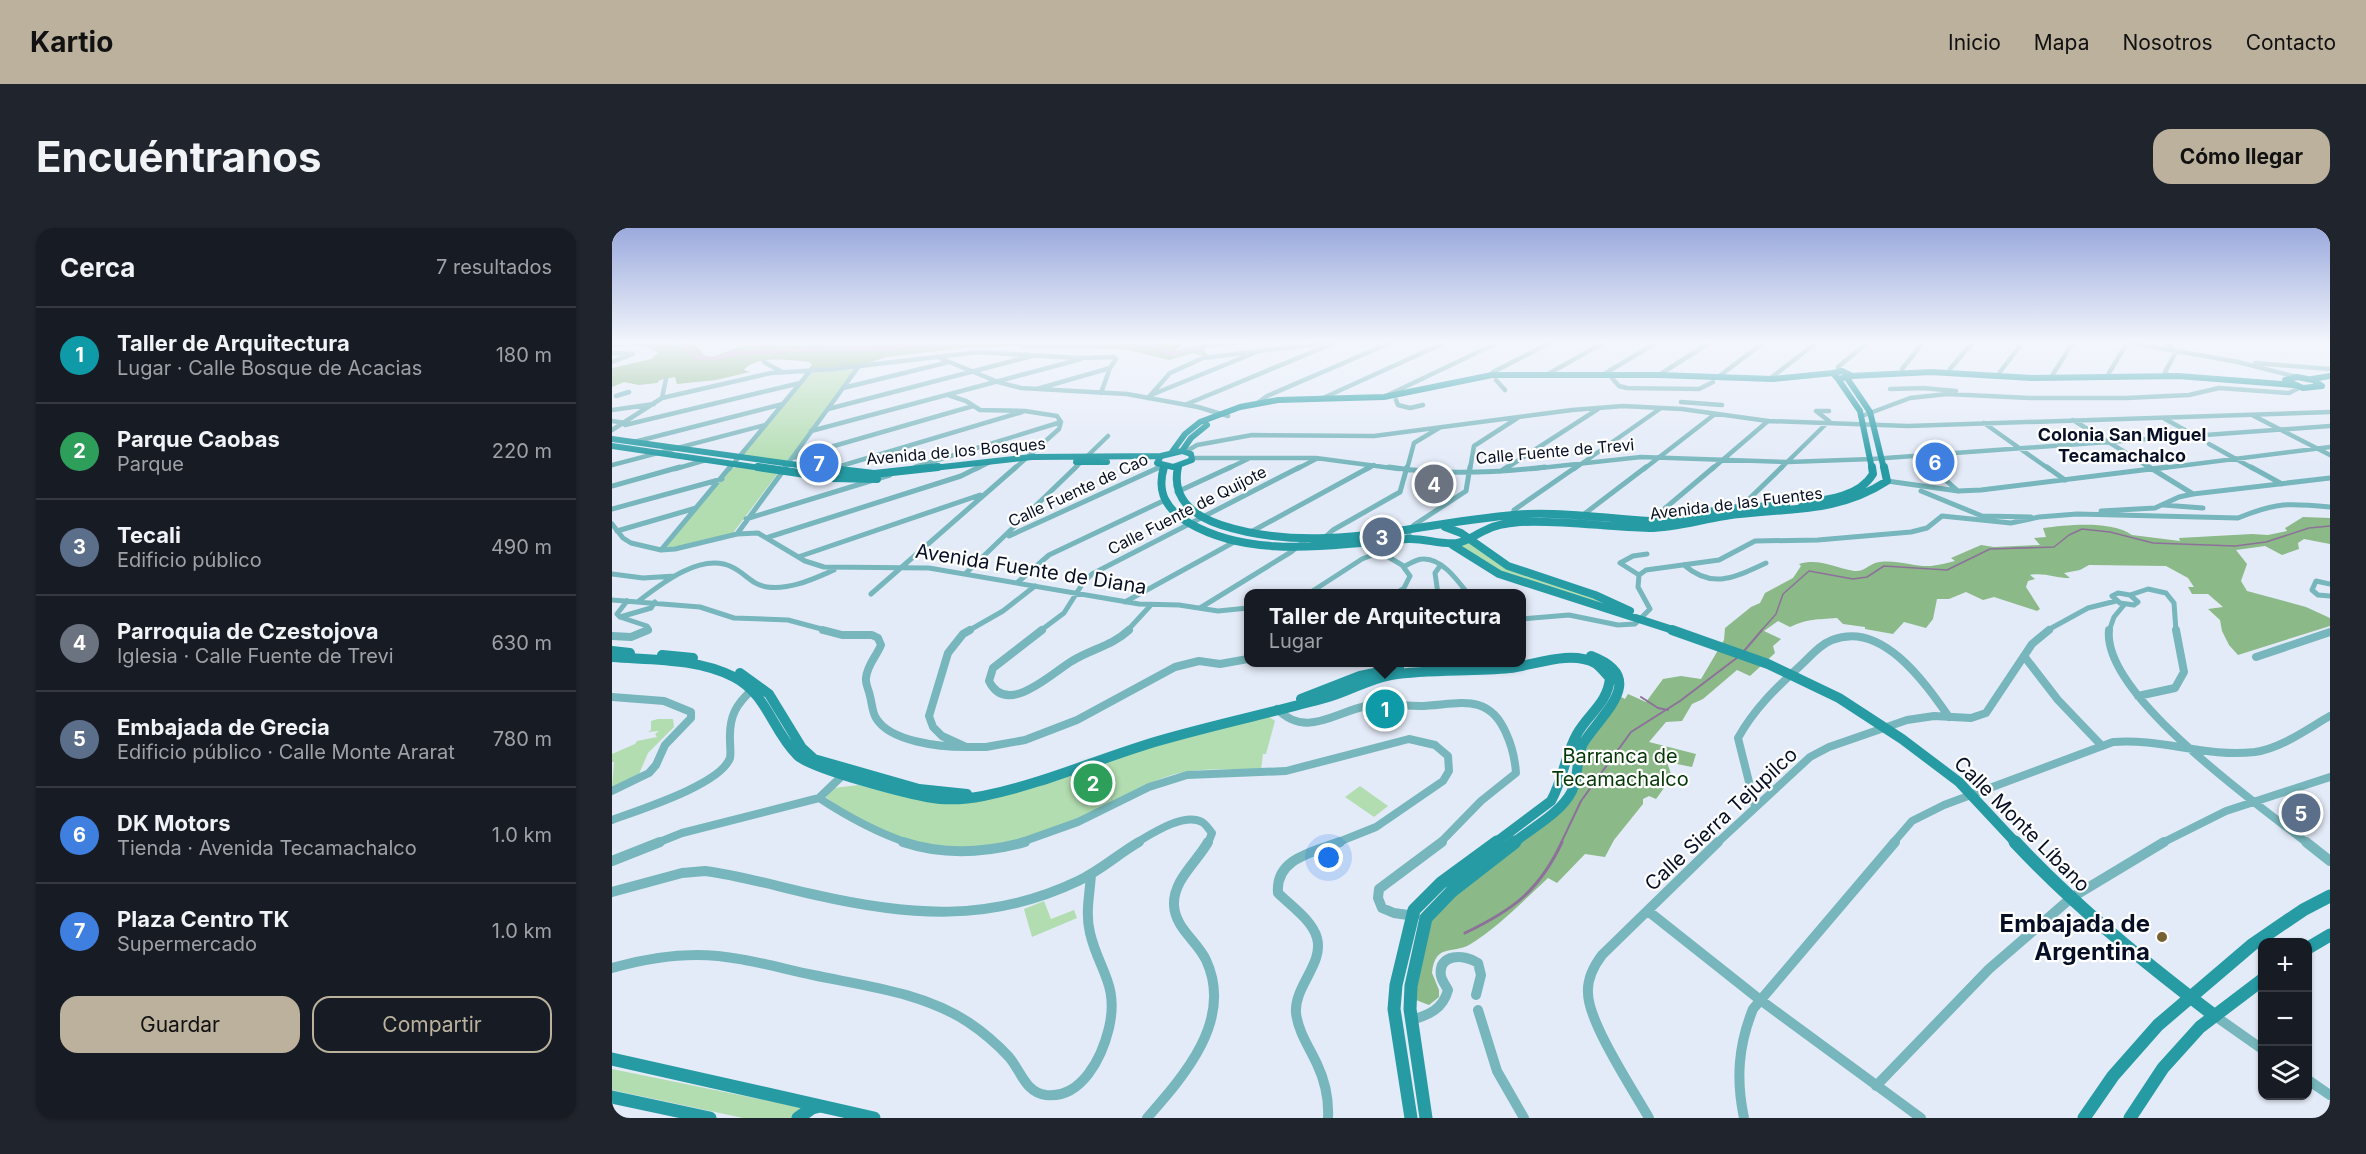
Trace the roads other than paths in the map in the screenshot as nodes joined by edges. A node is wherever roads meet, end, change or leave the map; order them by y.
1 (665, 385) edge
2 (724, 385) edge
3 (794, 385) edge
4 (799, 385) edge
5 (846, 385) edge
6 (857, 385) edge
7 (925, 385) edge
8 (988, 385) edge
9 (1009, 385) edge
10 (1052, 385) edge
11 (1104, 385) edge
12 (1160, 385) edge
13 (1178, 385) edge
14 (1235, 385) edge
15 (1294, 385) edge
16 (1354, 385) edge
17 (1418, 385) edge
18 (1462, 385) edge
19 (1462, 385) edge
20 (1500, 385) edge
21 (1617, 385) edge
22 (1708, 385) edge
23 (1844, 385) edge
24 (1854, 385) edge
25 (2289, 385) edge
26 (2294, 385) joint
27 (2320, 385) joint
28 (2301, 387) junction
29 (2330, 387) edge
30 (843, 388) junction
31 (1890, 389) dead end
32 (1033, 390) junction
33 (1505, 390) dead end
34 (629, 392) dead end
35 (1101, 393) junction
36 (1965, 393) junction
37 (948, 395) junction
38 (613, 396) edge
39 (1150, 396) junction
40 (662, 398) junction
41 (1323, 399) junction
42 (1390, 399) junction
43 (1370, 400) junction
44 (1259, 402) junction
45 (1681, 402) dead end
46 (1692, 403) junction
47 (654, 404) junction
48 (783, 404) junction
49 (1186, 405) junction
50 (1423, 405) dead end
51 (1722, 405) dead end
52 (973, 406) junction
53 (1599, 408) junction
54 (1661, 408) junction
55 (828, 409) junction
56 (612, 410) edge
57 (1692, 410) junction
58 (1025, 411) junction
59 (1829, 411) dead end
60 (1870, 412) junction
61 (2330, 412) edge
62 (1224, 414) junction
63 (1715, 414) junction
64 (2251, 415) junction
65 (1519, 416) junction
66 (2163, 417) junction
67 (1863, 419) junction
68 (2073, 420) junction
69 (612, 421) edge
70 (1768, 421) junction
71 (1828, 421) junction
72 (1062, 422) junction
73 (625, 423) junction
74 (1874, 423) junction
75 (1984, 423) junction
76 (765, 425) junction
77 (619, 426) junction
78 (1442, 426) junction
79 (2330, 426) edge
80 (2280, 429) junction
81 (612, 430) edge
82 (811, 431) junction
83 (1108, 436) dead end
84 (2195, 436) junction
85 (612, 440) edge
86 (632, 442) junction
87 (2109, 442) junction
88 (2209, 444) dead end
89 (612, 446) edge
90 (2330, 447) edge
91 (676, 449) junction
92 (2021, 449) junction
93 (2318, 449) junction
94 (1184, 451) junction
95 (1172, 452) junction
96 (660, 453) junction
97 (720, 455) junction
98 (1089, 455) junction
99 (2330, 455) edge
100 (1659, 457) junction
101 (792, 458) junction
102 (1193, 458) junction
103 (1250, 458) junction
104 (1316, 458) junction
105 (1883, 458) junction
106 (1721, 459) junction
107 (1872, 459) junction
108 (2237, 459) junction
109 (708, 460) junction
110 (1022, 460) junction
111 (737, 461) junction
112 (990, 462) junction
113 (1083, 462) junction
114 (1161, 462) junction
115 (1583, 462) junction
116 (1788, 462) junction
117 (612, 465) edge
118 (1374, 465) junction
119 (1178, 466) junction
120 (785, 467) junction
121 (979, 468) junction
122 (2154, 469) junction
123 (829, 470) junction
124 (1408, 470) junction
125 (903, 471) junction
126 (1468, 472) junction
127 (1499, 472) junction
128 (1873, 474) junction
129 (1941, 476) dead end
130 (722, 478) junction
131 (2330, 478) edge
132 (874, 479) junction
133 (1887, 480) junction
134 (2065, 480) junction
135 (2282, 484) junction
136 (612, 486) edge
137 (1958, 491) junction
138 (1177, 492) junction
139 (984, 494) junction
140 (2193, 494) junction
141 (1163, 501) junction
142 (2163, 505) junction
143 (1744, 507) junction
144 (2330, 507) edge
145 (612, 508) edge
146 (696, 508) junction
147 (2203, 508) dead end
148 (2077, 514) junction
149 (1513, 515) junction
150 (1201, 517) junction
151 (2039, 517) junction
152 (746, 519) junction
153 (1578, 520) junction
154 (1650, 521) junction
155 (612, 524) edge
156 (1188, 524) junction
157 (1439, 525) junction
158 (1410, 529) junction
159 (617, 531) junction
160 (737, 534) junction
161 (1247, 534) junction
162 (769, 537) junction
163 (1004, 538) junction
164 (1308, 538) junction
165 (1324, 538) junction
166 (1413, 539) junction
167 (1471, 540) junction
168 (1236, 541) junction
169 (1379, 542) junction
170 (1451, 544) junction
171 (1299, 547) junction
172 (661, 550) junction
173 (1380, 552) junction
174 (1647, 554) dead end
175 (798, 557) junction
176 (1766, 563) dead end
177 (1684, 565) junction
178 (903, 566) junction
179 (1405, 566) junction
180 (1440, 566) junction
181 (837, 569) junction
182 (966, 573) junction
183 (612, 574) edge
184 (678, 575) junction
185 (1639, 575) junction
186 (643, 578) junction
187 (1708, 580) junction
188 (1018, 582) junction
189 (2330, 584) edge
190 (1035, 586) junction
191 (1703, 588) dead end
192 (653, 589) junction
193 (1316, 589) edge
194 (1402, 589) edge
195 (1438, 589) edge
196 (1465, 589) edge
197 (1076, 593) junction
198 (871, 594) dead end
199 (2130, 595) junction
200 (2330, 596) edge
201 (612, 600) edge
202 (640, 600) junction
203 (627, 601) junction
204 (655, 602) junction
205 (1125, 602) junction
206 (2120, 603) junction
207 (1150, 606) junction
208 (1200, 608) junction
209 (1244, 608) edge
210 (620, 617) junction
211 (1639, 618) junction
212 (1526, 619) edge
213 (2330, 632) edge
214 (612, 636) edge
215 (612, 651) edge
216 (1560, 656) junction
217 (2024, 656) junction
218 (612, 657) edge
219 (2256, 657) dead end
220 (1244, 660) edge
221 (1526, 661) edge
222 (1526, 664) edge
223 (1436, 667) edge
224 (1514, 667) edge
225 (1790, 674) junction
226 (757, 686) junction
227 (2138, 696) junction
228 (612, 697) edge
229 (1277, 709) junction
230 (2330, 716) edge
231 (1949, 717) junction
232 (1885, 727) junction
233 (2102, 746) junction
234 (966, 747) junction
235 (2191, 748) junction
236 (1565, 770) junction
237 (846, 772) junction
238 (1578, 772) junction
239 (2330, 777) edge
240 (612, 791) edge
241 (1972, 795) junction
242 (819, 798) junction
243 (2254, 800) junction
244 (1755, 806) junction
245 (612, 820) edge
246 (612, 861) edge
247 (2330, 861) edge
248 (1091, 874) junction
249 (612, 892) edge
250 (2330, 896) edge
251 (2071, 898) junction
252 (1648, 911) junction
253 (1412, 916) junction
254 (1426, 918) junction
255 (2330, 935) edge
256 (2312, 945) edge
257 (612, 968) edge
258 (2258, 983) edge
259 (1476, 995) dead end
260 (2189, 997) junction
261 (1759, 999) junction
262 (1478, 1010) dead end
263 (2215, 1016) junction
264 (1412, 1020) junction
265 (2258, 1046) edge
266 (612, 1059) edge
267 (2312, 1083) edge
268 (1876, 1086) junction
269 (2330, 1095) edge
270 (612, 1097) edge
271 (829, 1111) edge
272 (1418, 1112) edge
273 (677, 1115) edge
274 (707, 1118) edge
275 (798, 1118) edge
276 (874, 1118) edge
277 (1146, 1118) edge
278 (1328, 1118) edge
279 (1524, 1118) edge
280 (1649, 1118) edge
281 (1744, 1118) edge
282 (1921, 1118) edge
283 (2084, 1118) edge
284 (2130, 1118) edge

1 - 40 street
2 - 40 street
3 - 77 street
4 - 48 street
5 - 30 street
6 - 30 street
7 - 55 street
8 - 37 street
9 - 32 street
10 - 32 street
11 - 35 street
12 - 39 street
13 - 39 street
14 - 49 street
15 - 44 street
16 - 41 street
17 - 42 street
18 - 42 main road
19 - 42 main road
20 - 33 street
21 - 22 street
23 - 67 main road
24 - 60 main road
25 - 26 main road
26 - 28 main road
27 - 28 main road
27 - 29 main road
28 - 36 street
30 - 55 street
31 - 36 street
32 - 35 street
34 - 38 street
35 - 39 street
36 - 60 street
37 - 52 street
37 - 82 street
39 - 49 street
40 - 47 street
41 - 43 main road
41 - 44 main road
42 - 43 main road
42 - 50 street
43 - 62 main road
44 - 62 main road
45 - 46 street
46 - 51 street
46 - 57 street
47 - 56 street
47 - 73 street
48 - 76 street
48 - 86 street
49 - 62 street
52 - 58 street
52 - 101 street
53 - 54 street
53 - 65 street
53 - 127 street
54 - 57 street
54 - 115 street
55 - 82 street
57 - 63 street
58 - 72 street
58 - 123 street
59 - 71 street
60 - 67 street
60 - 74 main road
61 - 64 street
62 - 94 main road
62 - 95 main road
63 - 70 street
63 - 100 street
64 - 66 street
64 - 80 street
65 - 78 street
65 - 126 street
66 - 68 street
66 - 84 street
67 - 71 street
67 - 74 street
67 - 107 main road
68 - 75 street
68 - 87 street
69 - 73 street
70 - 71 street
70 - 106 street
71 - 116 street
72 - 110 street
72 - 125 street
73 - 77 street
74 - 75 street
74 - 105 main road
75 - 92 street
76 - 91 street
76 - 111 street
77 - 81 street
78 - 94 street
78 - 124 street
79 - 80 street, Calle Fuente de Trevi
80 - 84 street, Calle Fuente de Trevi
80 - 93 street
82 - 101 street
83 - 98 street
84 - 87 street, Calle Fuente de Trevi
85 - 86 main road, Avenida de los Bosques
86 - 91 main road, Avenida de los Bosques
87 - 92 street, Calle Fuente de Trevi
87 - 122 street
88 - 108 street
89 - 96 main road, Avenida de los Bosques
90 - 93 street
91 - 96 street
91 - 97 main road, Avenida de los Bosques
92 - 105 street, Calle Fuente de Trevi
92 - 134 street
93 - 99 street
93 - 108 street
94 - 95 main road
94 - 102 main road
95 - 114 main road
96 - 109 main road, Avenida de los Bosques
96 - 117 street
97 - 109 main road
97 - 111 main road, Avenida de los Bosques
98 - 110 main road, Avenida de los Bosques
98 - 113 street
98 - 114 main road, Avenida de los Bosques
100 - 106 street, Calle Fuente de Trevi
100 - 115 street, Calle Fuente de Trevi
100 - 153 street
101 - 120 street
102 - 103 street, Calle Fuente de Trevi
102 - 119 main road
103 - 104 street, Calle Fuente de Trevi
103 - 138 street
104 - 118 street, Calle Fuente de Trevi
104 - 150 street, Calle Fuente de Quijote
105 - 107 street, Calle Fuente de Trevi
105 - 133 main road
106 - 116 street, Calle Fuente de Trevi
106 - 154 street
107 - 116 street, Calle Fuente de Trevi
107 - 128 main road
108 - 122 street
108 - 135 street
109 - 111 main road, Avenida de los Bosques
109 - 136 street
110 - 112 main road, Avenida de los Bosques
110 - 113 main road, Avenida de los Bosques
110 - 121 main road, Avenida de los Bosques
110 - 139 street
111 - 120 main road, Avenida de los Bosques
111 - 130 street
112 - 121 street
112 - 125 main road, Avenida de los Bosques
113 - 114 main road, Avenida de los Bosques
113 - 163 street
114 - 119 main road
114 - 141 main road
114 - 163 street, Calle Fuente de Cao
115 - 127 street, Calle Fuente de Trevi
115 - 149 street
116 - 143 street
118 - 124 street, Calle Fuente de Trevi
118 - 161 street
119 - 138 main road
120 - 123 main road, Avenida de los Bosques
120 - 132 main road, Avenida de los Bosques
120 - 152 street
121 - 132 main road, Avenida de los Bosques
121 - 162 street
122 - 134 street
122 - 140 street
123 - 125 main road, Avenida de los Bosques
124 - 126 street, Calle Fuente de Trevi
124 - 165 street
125 - 132 street
126 - 127 street, Calle Fuente de Trevi
126 - 158 street
128 - 133 main road
128 - 143 main road, Avenida de las Fuentes
129 - 137 street
130 - 145 street
130 - 146 street
131 - 135 street
132 - 152 street
133 - 137 street
133 - 151 street
133 - 153 main road, Avenida de las Fuentes
134 - 137 street
135 - 140 street
138 - 150 main road, Avenida de las Fuentes
139 - 175 street
139 - 178 street
140 - 142 street
141 - 156 main road, Avenida de las Fuentes
141 - 188 street
142 - 147 street
142 - 148 street
143 - 154 main road, Avenida de las Fuentes
144 - 148 street
146 - 159 street
146 - 172 street
148 - 151 street
149 - 153 main road, Avenida de las Fuentes
149 - 157 main road, Avenida de las Fuentes
150 - 156 street, Calle Fuente de Quijote
150 - 161 main road, Avenida de las Fuentes
151 - 177 street
152 - 160 street
153 - 154 main road, Avenida de las Fuentes
153 - 167 main road, Avenida de las Fuentes
155 - 159 street, Avenida Fuente de Diana
156 - 168 main road, Avenida de las Fuentes
156 - 197 street, Calle Fuente de Quijote
157 - 158 main road, Avenida de las Fuentes
157 - 167 main road, Calle Monte Líbano
158 - 165 main road, Avenida de las Fuentes
158 - 166 street
159 - 172 street, Avenida Fuente de Diana
160 - 162 street, Avenida Fuente de Diana
160 - 172 street, Avenida Fuente de Diana
161 - 164 main road, Avenida de las Fuentes
162 - 175 street, Avenida Fuente de Diana
163 - 182 street
164 - 165 main road, Avenida de las Fuentes
164 - 171 street
166 - 169 main road, Avenida de las Fuentes
166 - 170 main road, Avenida de las Fuentes
167 - 170 main road, Avenida de las Fuentes
167 - 211 main road, Calle Monte Líbano
168 - 171 main road, Avenida de las Fuentes
168 - 205 street
169 - 171 main road, Avenida de las Fuentes
169 - 173 street
170 - 211 main road, Calle Monte Líbano
171 - 208 street
173 - 179 street
173 - 193 street
174 - 185 street
175 - 181 street, Avenida Fuente de Diana
176 - 187 street
177 - 185 street
177 - 187 street
178 - 181 street, Avenida Fuente de Diana
178 - 182 street, Avenida Fuente de Diana
178 - 198 street
179 - 180 street
179 - 194 street
180 - 195 street
180 - 196 street
181 - 184 street
182 - 188 street, Avenida Fuente de Diana
183 - 186 street
184 - 186 street
184 - 192 street
185 - 212 street
186 - 192 street
187 - 191 street
188 - 190 street, Avenida Fuente de Diana
189 - 200 street
190 - 197 street, Avenida Fuente de Diana
190 - 234 street
192 - 202 street
197 - 205 street, Avenida Fuente de Diana
197 - 207 street, Calle Fuente de Quijote
199 - 206 street
199 - 206 street
199 - 227 street
201 - 203 street
202 - 203 street
202 - 204 street
203 - 210 street
204 - 210 street
204 - 234 street
205 - 207 street, Avenida Fuente de Diana
206 - 217 street
206 - 227 street
207 - 208 street, Avenida Fuente de Diana
208 - 209 street, Avenida Fuente de Diana
210 - 214 street
211 - 225 main road, Calle Monte Líbano
213 - 219 street
215 - 226 main road
216 - 221 main road
216 - 222 main road
216 - 236 main road
216 - 238 main road
217 - 231 street, Calle Sierra Tejupilco
217 - 233 street
218 - 226 main road
220 - 234 street
223 - 229 main road
224 - 229 main road
225 - 231 street
225 - 232 main road, Calle Monte Líbano
225 - 244 street
226 - 237 main road
226 - 245 street
227 - 235 street
228 - 240 street
229 - 237 main road
229 - 253 street
230 - 235 street
231 - 232 street, Calle Sierra Tejupilco
232 - 241 main road, Calle Monte Líbano
232 - 244 street, Calle Sierra Tejupilco
233 - 235 street
233 - 241 street
235 - 243 street
236 - 238 main road
236 - 253 main road
237 - 242 street
238 - 254 main road
239 - 243 street
241 - 251 main road, Calle Monte Líbano
241 - 261 street
242 - 246 street
242 - 278 street
243 - 247 street
243 - 251 street
244 - 252 street, Calle Sierra Tejupilco
248 - 249 street
248 - 257 street
248 - 277 street
250 - 260 main road
251 - 260 main road, Calle Monte Líbano
251 - 268 street
252 - 261 street
252 - 280 street, Calle Sierra Tejupilco
253 - 254 street
253 - 272 main road
254 - 264 main road
255 - 256 main road
258 - 263 main road
259 - 264 street
260 - 263 main road, Calle Monte Líbano
260 - 283 main road
261 - 268 street
261 - 281 street
262 - 279 street
263 - 265 street, Calle Monte Líbano
263 - 284 main road
264 - 272 main road
266 - 271 main road
267 - 269 street
268 - 282 street
270 - 273 main road
271 - 275 main road
271 - 276 main road
273 - 274 main road

